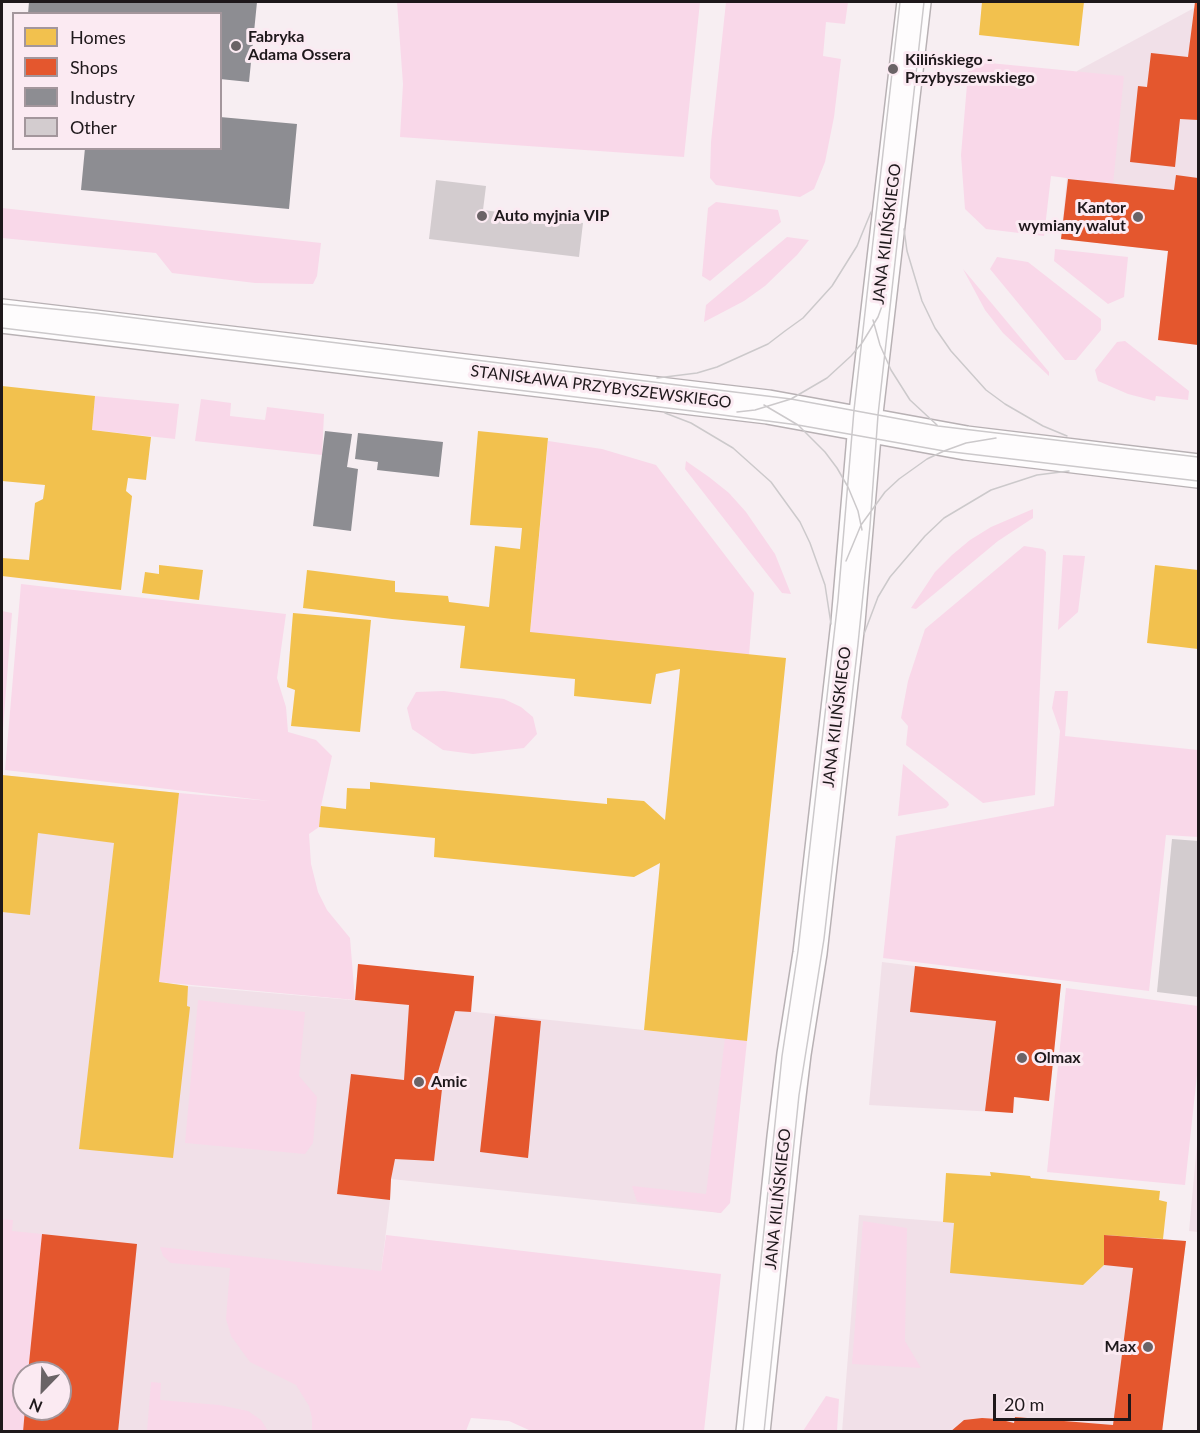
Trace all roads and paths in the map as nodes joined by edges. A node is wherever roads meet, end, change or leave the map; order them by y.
1 (914, 2) edge
2 (2, 316) edge
3 (865, 425) junction
4 (1198, 471) edge
5 (753, 1431) edge

1 - 3 street, JANA KILIŃSKIEGO
2 - 3 street, STANISŁAWA PRZYBYSZEWSKIEGO
3 - 4 street, STANISŁAWA PRZYBYSZEWSKIEGO
3 - 5 street, JANA KILIŃSKIEGO

